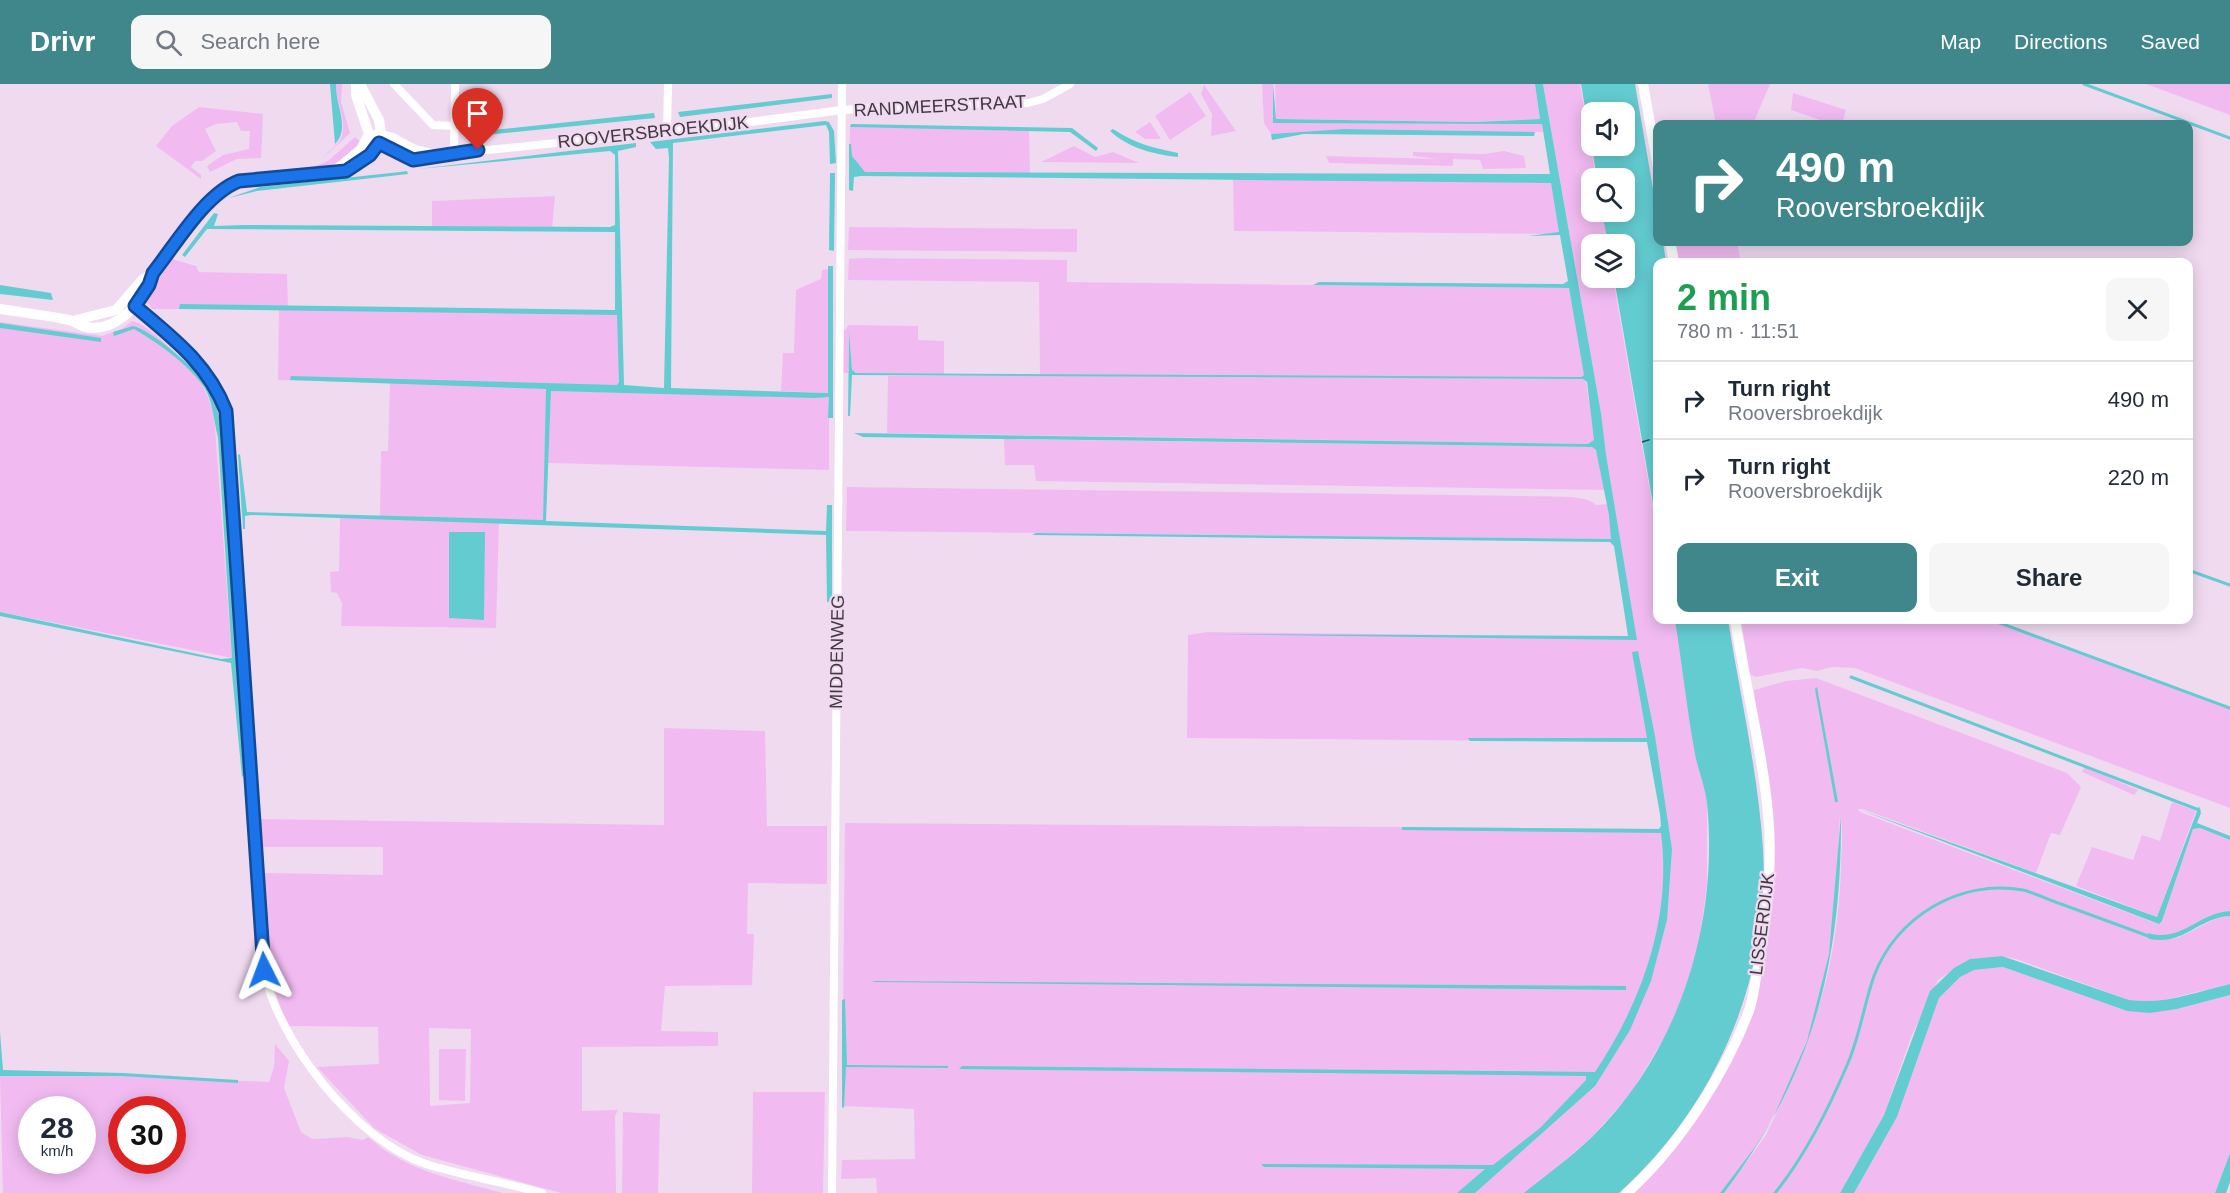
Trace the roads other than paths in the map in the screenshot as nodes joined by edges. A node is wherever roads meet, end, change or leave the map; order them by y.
1 (358, 84) edge
2 (394, 84) edge
3 (455, 84) edge
4 (668, 84) edge
5 (842, 84) edge
6 (1643, 84) edge
7 (1065, 86) edge
8 (842, 110) junction
9 (454, 126) junction
10 (667, 132) junction
11 (369, 134) junction
12 (380, 138) junction
13 (1653, 140) edge
14 (399, 147) dead end
15 (409, 152) dead end
16 (454, 153) junction
17 (335, 171) junction
18 (131, 302) junction
19 (0, 309) edge
20 (1736, 624) edge
21 (542, 1193) edge
22 (832, 1193) edge
23 (1628, 1193) edge

1 - 11 street
1 - 12 street
2 - 9 street
3 - 9 street
4 - 10 street
5 - 8 street
6 - 13 street
7 - 8 street, RANDMEERSTRAAT
8 - 10 street, ROOVERSBROEKDIJK
8 - 22 street, MIDDENWEG
9 - 16 street
10 - 16 street, ROOVERSBROEKDIJK
11 - 12 street, ROOVERSBROEKDIJK
11 - 17 street
12 - 16 street, ROOVERSBROEKDIJK
12 - 17 street
14 - 15 street
17 - 18 street
18 - 19 street
18 - 21 street
20 - 23 street, LISSERDIJK

